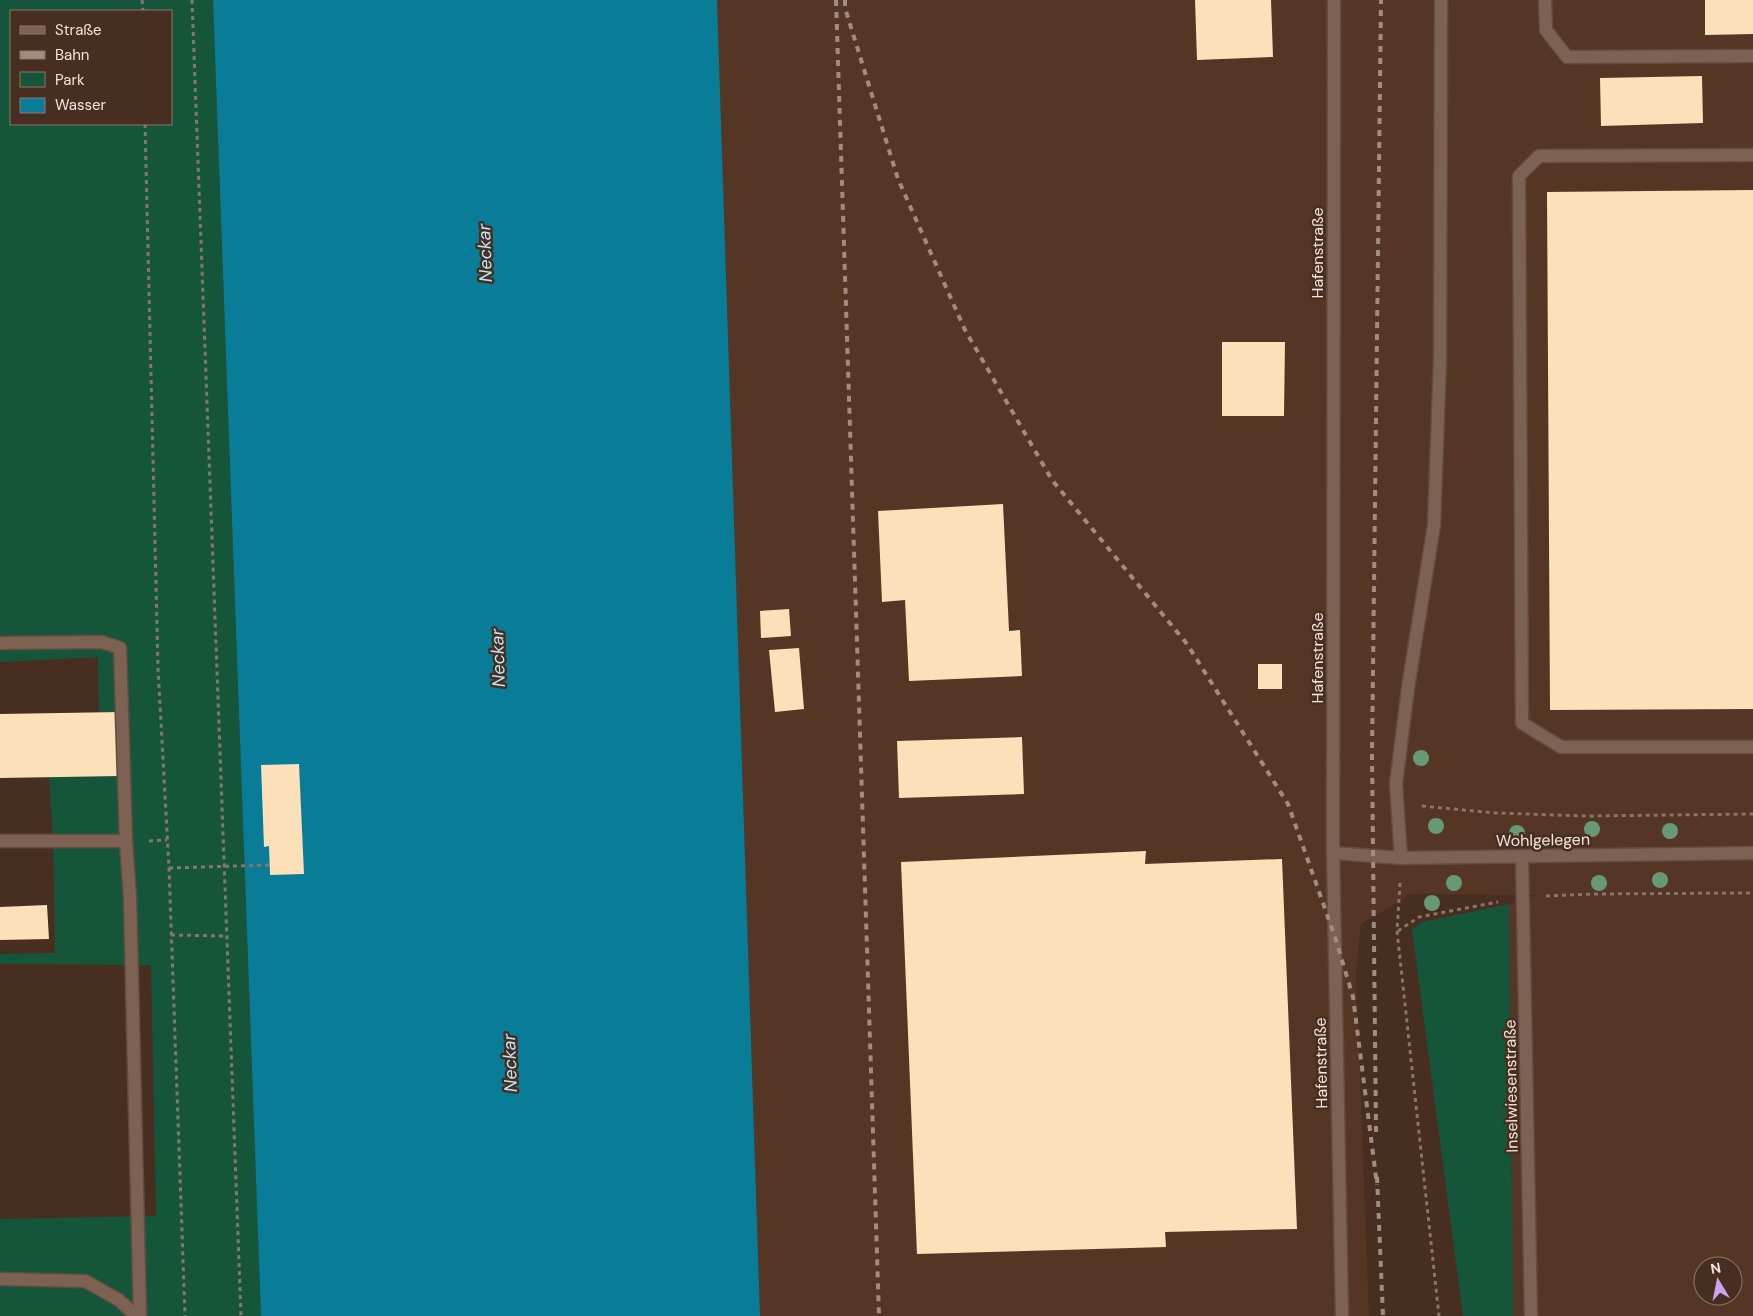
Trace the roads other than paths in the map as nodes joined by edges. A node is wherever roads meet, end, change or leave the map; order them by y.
1 (1334, 0) edge
2 (1441, 0) edge
3 (1545, 0) edge
4 (1753, 56) edge
5 (1753, 155) edge
6 (0, 643) edge
7 (1753, 747) edge
8 (0, 841) edge
9 (126, 842) junction
10 (1753, 852) edge
11 (1333, 853) junction
12 (1522, 856) junction
13 (1402, 858) junction
14 (0, 1280) edge
15 (136, 1316) edge
16 (140, 1316) edge
17 (1342, 1316) edge
18 (1531, 1316) edge

1 - 11 main road, Hafenstraße
2 - 13 main road
3 - 4 main road
5 - 7 main road
6 - 9 main road
8 - 9 main road
9 - 16 main road
10 - 12 main road, Wohlgelegen
11 - 13 main road, Wohlgelegen
11 - 17 main road, Hafenstraße
12 - 13 main road, Wohlgelegen
12 - 18 main road, Inselwiesenstraße
14 - 15 main road

